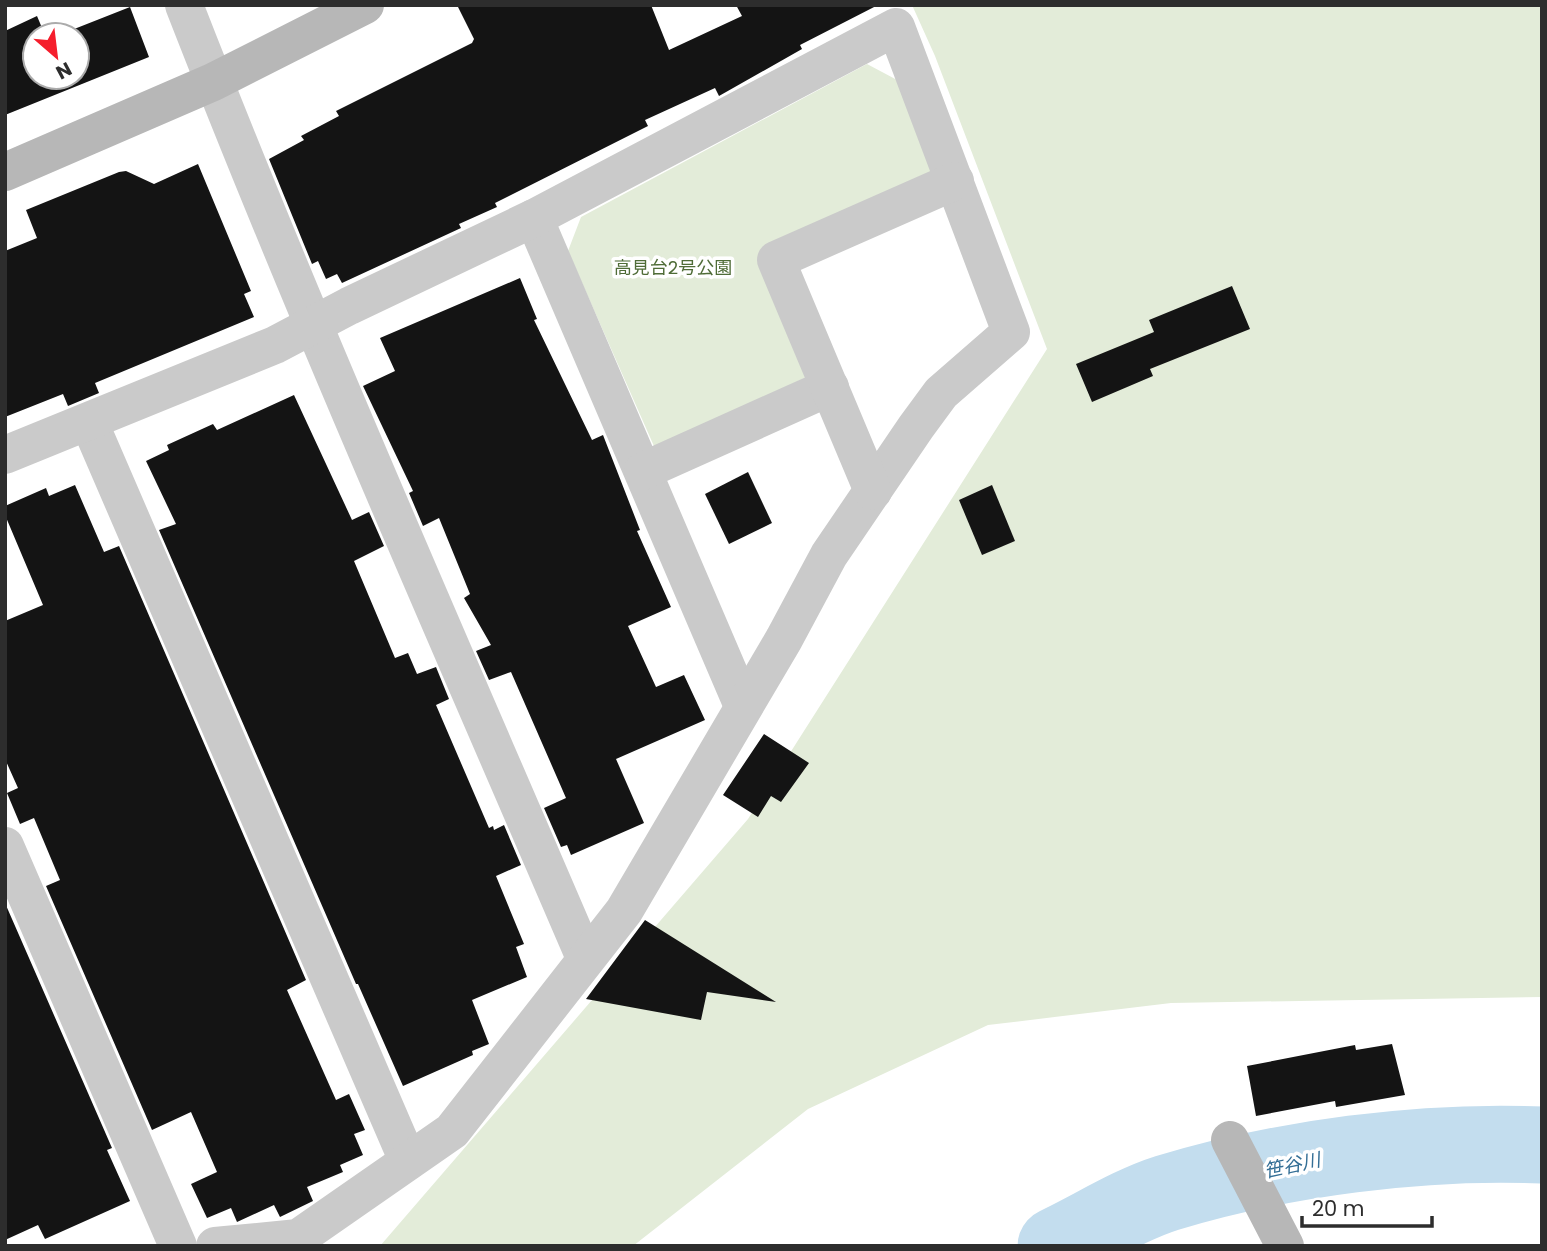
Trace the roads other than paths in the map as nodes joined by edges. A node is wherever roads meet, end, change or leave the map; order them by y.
1 (184, 5) edge
2 (365, 5) edge
3 (213, 82) junction
4 (5, 172) edge
5 (955, 181) junction
6 (534, 218) junction
7 (313, 326) junction
8 (830, 387) junction
9 (89, 422) junction
10 (5, 455) edge
11 (643, 471) junction
12 (873, 491) junction
13 (743, 706) junction
14 (5, 846) edge
15 (585, 958) junction
16 (1230, 1140) dead end
17 (408, 1161) junction
18 (178, 1246) edge
19 (215, 1246) edge
20 (1285, 1246) edge

1 - 3 street
2 - 3 street
3 - 4 street
3 - 7 street
5 - 6 street
5 - 8 street
5 - 12 street
6 - 7 street
6 - 11 street
7 - 9 street
7 - 15 street
8 - 11 street
8 - 12 street
9 - 10 street
9 - 17 street
11 - 13 street
12 - 13 street
13 - 15 street
14 - 18 street
15 - 17 street
16 - 20 street
17 - 19 street

